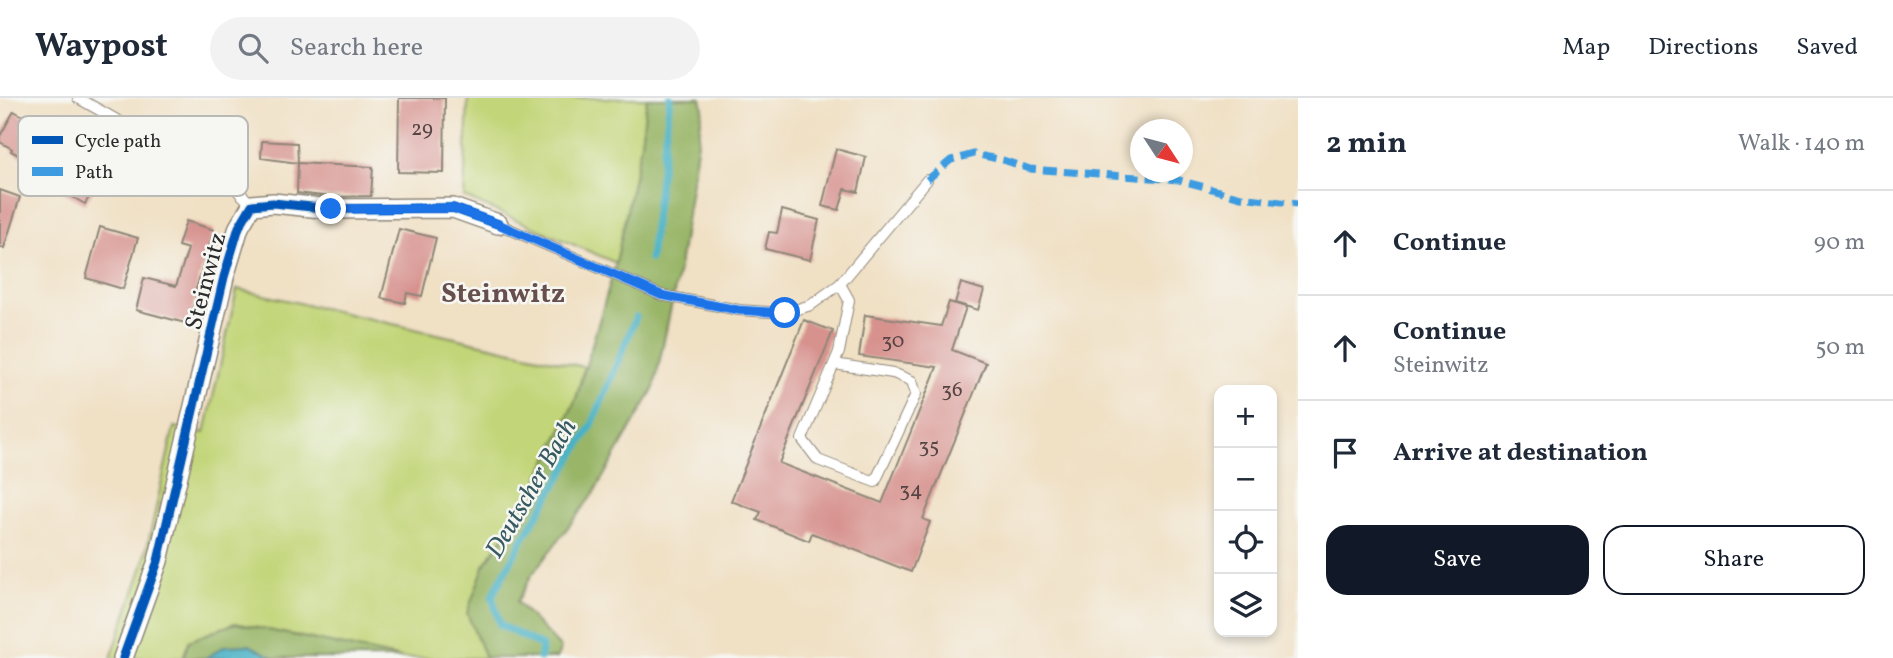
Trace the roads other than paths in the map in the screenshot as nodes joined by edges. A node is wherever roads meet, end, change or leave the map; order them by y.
1 (78, 98) edge
2 (110, 116) edge
3 (927, 180) dead end
4 (243, 196) edge
5 (252, 205) junction
6 (498, 224) joint
7 (840, 284) junction
8 (834, 364) junction
9 (123, 658) edge

1 - 2 lane
3 - 7 lane
4 - 5 lane
5 - 6 street
5 - 9 street, Steinwitz
6 - 7 lane
7 - 8 lane
8 - 8 lane

